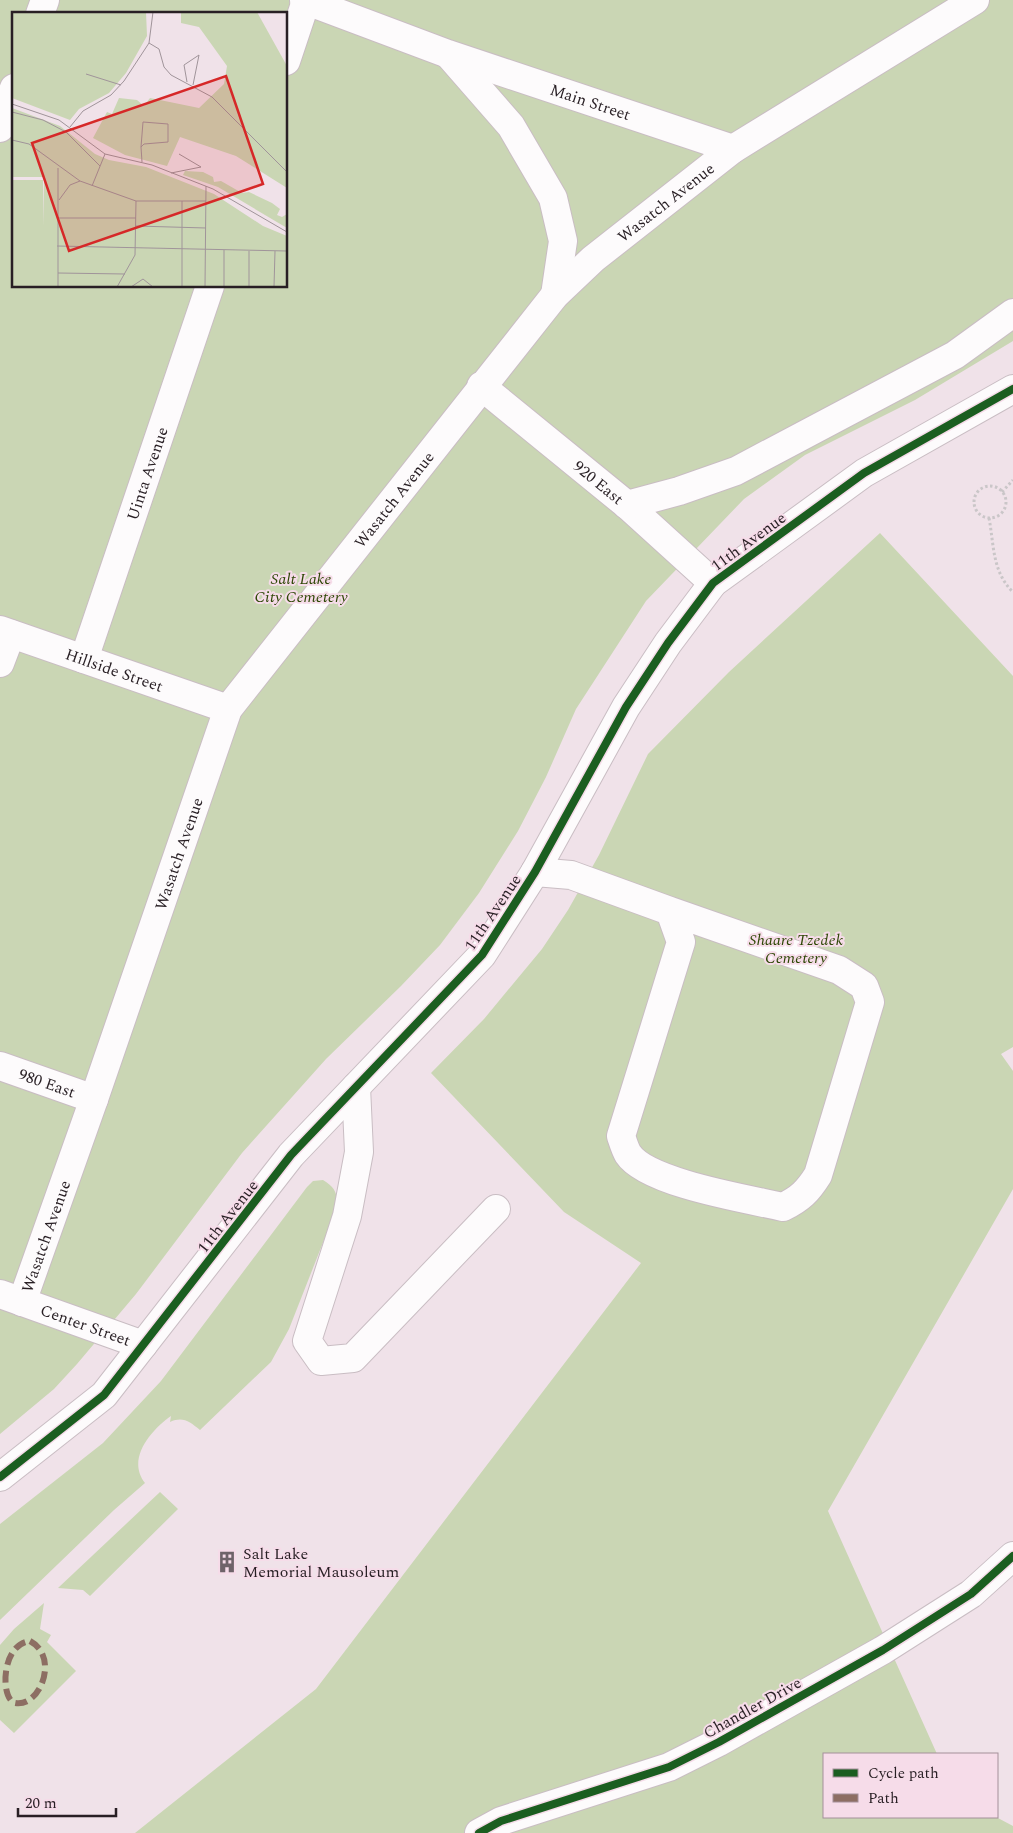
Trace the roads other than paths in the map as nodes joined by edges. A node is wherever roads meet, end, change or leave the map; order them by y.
1 (45, 0) edge
2 (305, 0) edge
3 (975, 0) edge
4 (41, 12) edge
5 (448, 54) junction
6 (288, 55) edge
7 (12, 94) edge
8 (0, 128) edge
9 (733, 150) junction
10 (209, 288) edge
11 (555, 295) junction
12 (1013, 314) edge
13 (481, 386) junction
14 (1013, 389) edge
15 (627, 505) junction
16 (713, 583) junction
17 (5, 632) edge
18 (84, 659) junction
19 (0, 663) edge
20 (228, 709) junction
21 (535, 872) junction
22 (670, 911) junction
23 (0, 1066) edge
24 (356, 1087) junction
25 (94, 1099) junction
26 (496, 1209) dead end
27 (11, 1298) edge
28 (143, 1345) junction
29 (0, 1477) edge
30 (1013, 1556) edge
31 (480, 1833) edge

1 - 4 street
2 - 5 street, Main Street
2 - 6 street
3 - 9 street, Wasatch Avenue
5 - 9 street, Main Street
5 - 11 street, Main Street
7 - 8 street
9 - 11 street, Wasatch Avenue
10 - 18 street, Uinta Avenue
11 - 13 street, Wasatch Avenue
12 - 15 street
13 - 15 street, 920 East
13 - 20 street, Wasatch Avenue
14 - 16 street, 11th Avenue
15 - 16 street, 920 East
16 - 21 street, 11th Avenue
17 - 18 street, Hillside Street
17 - 19 street
18 - 20 street, Hillside Street
20 - 25 street, Wasatch Avenue
21 - 22 street
21 - 24 street, 11th Avenue
22 - 22 street
23 - 25 street, 980 East
24 - 26 street
24 - 28 street, 11th Avenue
25 - 27 street, Wasatch Avenue
27 - 28 street, Center Street
28 - 29 street, 11th Avenue
30 - 31 street, Chandler Drive

